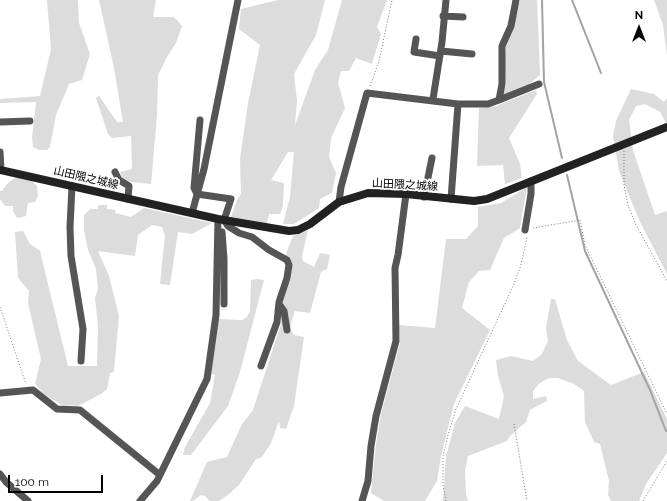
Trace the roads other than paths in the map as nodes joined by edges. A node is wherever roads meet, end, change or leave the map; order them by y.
1 (238, 0) edge
2 (446, 0) edge
3 (516, 0) edge
4 (443, 16) junction
5 (463, 17) dead end
6 (416, 39) dead end
7 (440, 53) junction
8 (472, 54) dead end
9 (540, 84) dead end
10 (433, 99) junction
11 (499, 100) junction
12 (458, 104) junction
13 (200, 120) dead end
14 (30, 121) dead end
15 (0, 122) edge
16 (667, 127) edge
17 (0, 152) edge
18 (432, 158) dead end
19 (0, 170) edge
20 (115, 172) dead end
21 (531, 181) junction
22 (72, 186) junction
23 (197, 194) junction
24 (406, 194) junction
25 (424, 196) junction
26 (128, 199) junction
27 (451, 199) junction
28 (339, 202) junction
29 (192, 213) junction
30 (221, 220) junction
31 (525, 230) road end
32 (224, 304) dead end
33 (279, 304) junction
34 (287, 330) dead end
35 (80, 361) dead end
36 (261, 366) dead end
37 (0, 393) edge
38 (0, 474) edge
39 (160, 475) junction
40 (28, 501) edge
41 (140, 501) edge
42 (362, 501) edge

1 - 23 street
2 - 4 street
3 - 11 street
4 - 5 street
4 - 7 street
6 - 7 street
7 - 8 street
7 - 10 street
9 - 11 street
10 - 12 street
10 - 28 street
11 - 12 street
12 - 27 street
13 - 23 street
14 - 15 street
16 - 21 main road, 山田隈之城線
17 - 19 street
18 - 25 street
19 - 22 main road, 山田隈之城線
20 - 26 street
21 - 27 main road, 山田隈之城線
21 - 31 street
22 - 26 main road, 山田隈之城線
22 - 35 street
23 - 29 street
23 - 30 street
24 - 25 main road, 山田隈之城線
24 - 28 main road, 山田隈之城線
24 - 42 street
25 - 27 main road, 山田隈之城線
26 - 29 main road, 山田隈之城線
28 - 30 main road, 山田隈之城線
29 - 30 main road, 山田隈之城線
30 - 32 street
30 - 33 street
30 - 39 street
33 - 34 street
33 - 36 street
37 - 39 street
38 - 40 street
39 - 41 street

